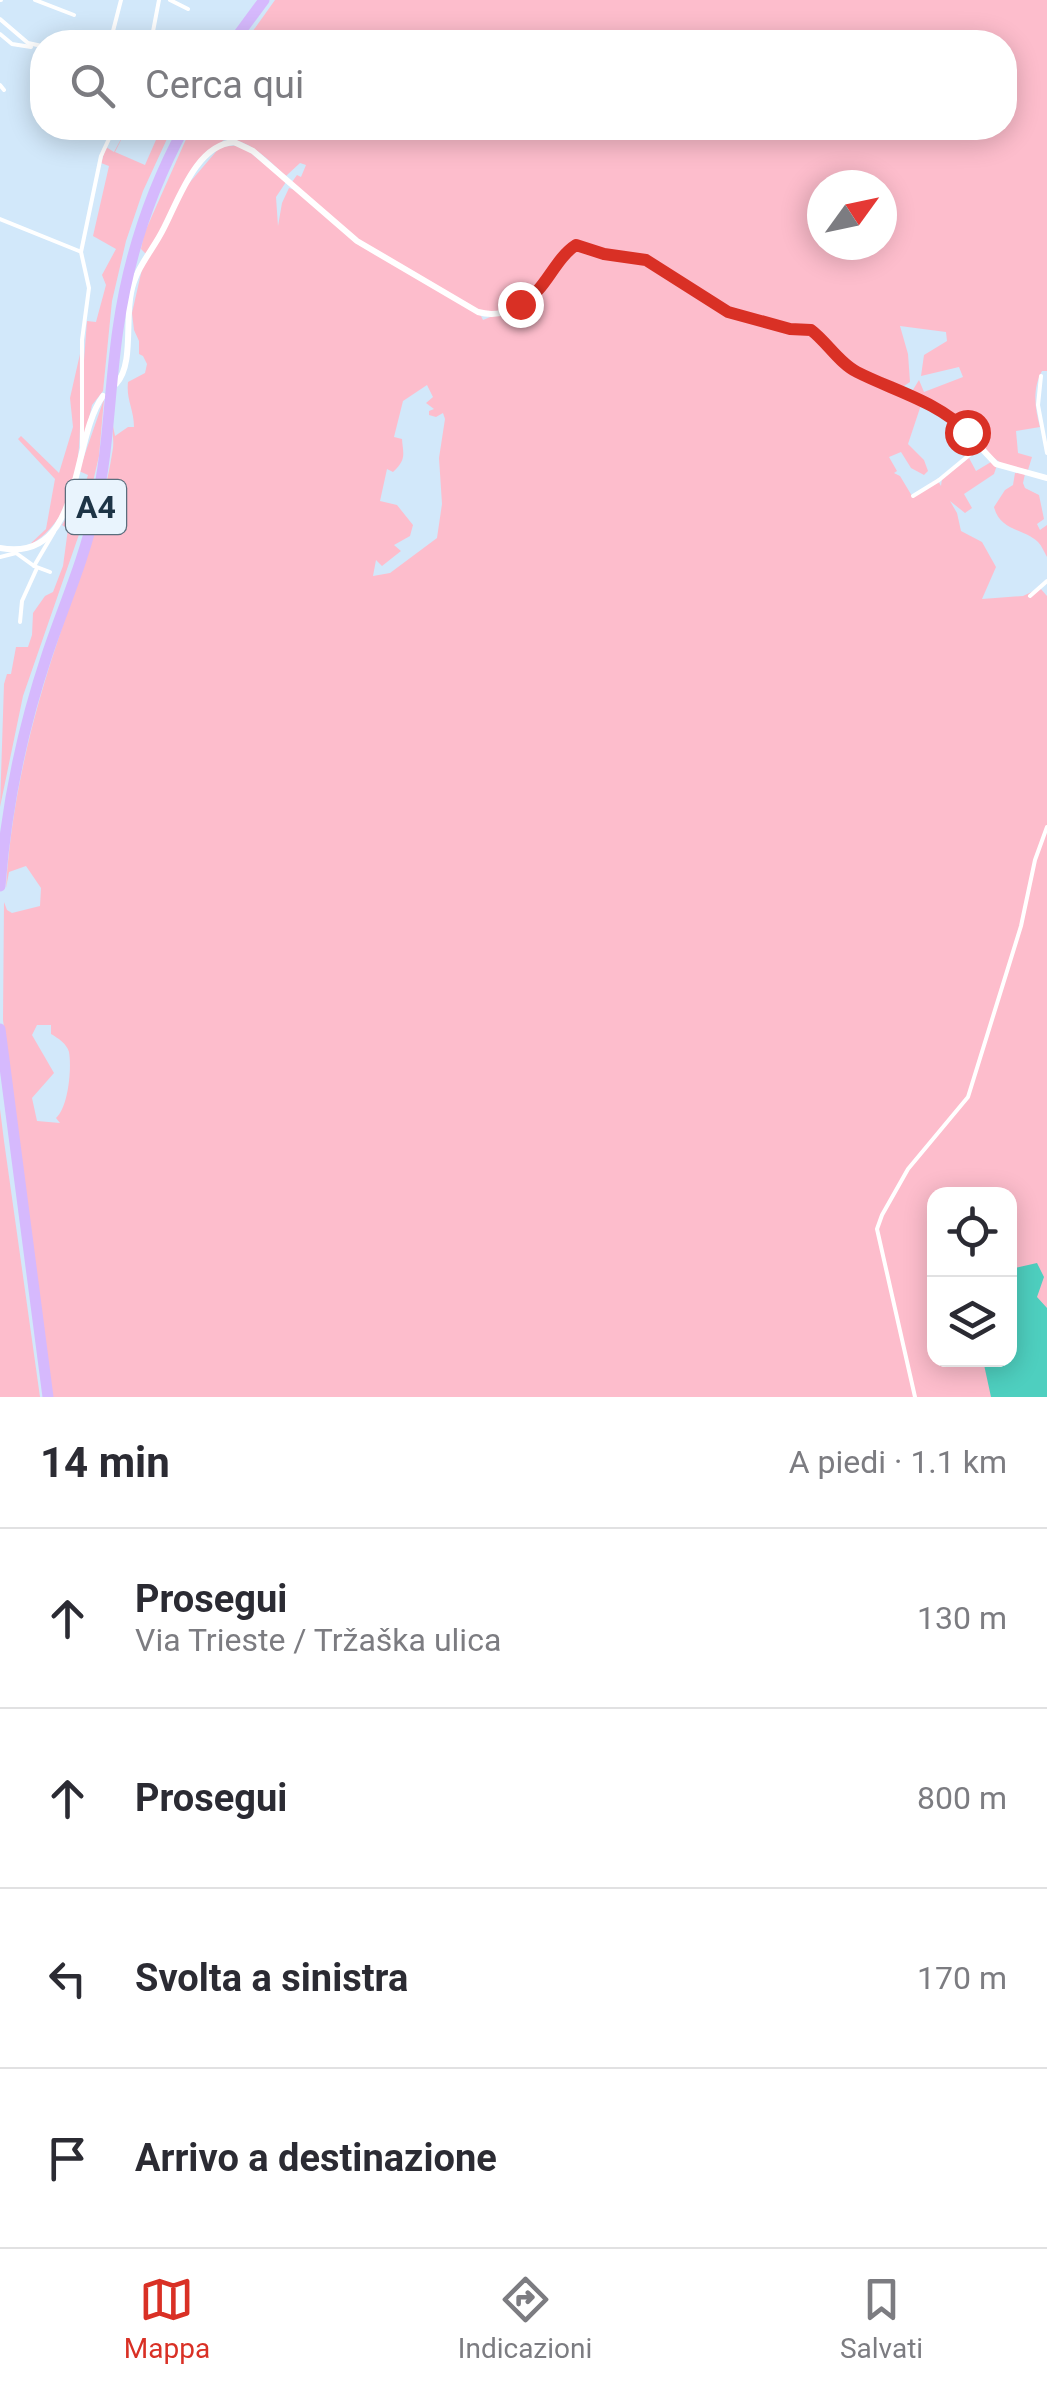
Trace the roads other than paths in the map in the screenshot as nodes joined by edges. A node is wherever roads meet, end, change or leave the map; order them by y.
1 (35, 0) edge
2 (121, 0) edge
3 (159, 0) edge
4 (170, 0) edge
5 (267, 0) edge
6 (183, 3) edge
7 (188, 8) dead end
8 (74, 15) dead end
9 (0, 19) edge
10 (113, 30) edge
11 (153, 30) edge
12 (245, 30) edge
13 (0, 34) edge
14 (30, 44) edge
15 (30, 47) edge
16 (108, 140) edge
17 (175, 140) edge
18 (176, 140) edge
19 (0, 219) edge
20 (81, 252) junction
21 (1042, 376) dead end
22 (116, 384) dead end
23 (103, 396) dead end
24 (979, 447) junction
25 (83, 452) junction
26 (1047, 453) edge
27 (1047, 478) edge
28 (913, 497) dead end
29 (54, 531) junction
30 (0, 548) edge
31 (0, 557) edge
32 (35, 567) junction
33 (50, 572) dead end
34 (1047, 581) edge
35 (1030, 596) dead end
36 (20, 622) dead end
37 (1047, 827) edge
38 (0, 835) edge
39 (0, 886) edge
40 (0, 1029) edge
41 (0, 1079) edge
42 (45, 1397) edge
43 (914, 1397) edge

1 - 8 street
2 - 10 street
3 - 11 street
4 - 6 street
5 - 12 highway
6 - 7 street
9 - 14 street
13 - 15 street
16 - 20 street
17 - 38 highway, A4
18 - 39 highway, A4
19 - 20 street
20 - 25 street
21 - 26 street
22 - 24 street
23 - 25 street
24 - 27 street
24 - 28 street
25 - 29 street
29 - 30 street
29 - 32 street
31 - 32 street
32 - 33 street
32 - 36 street
34 - 35 street
37 - 43 street
40 - 42 highway
41 - 42 highway

